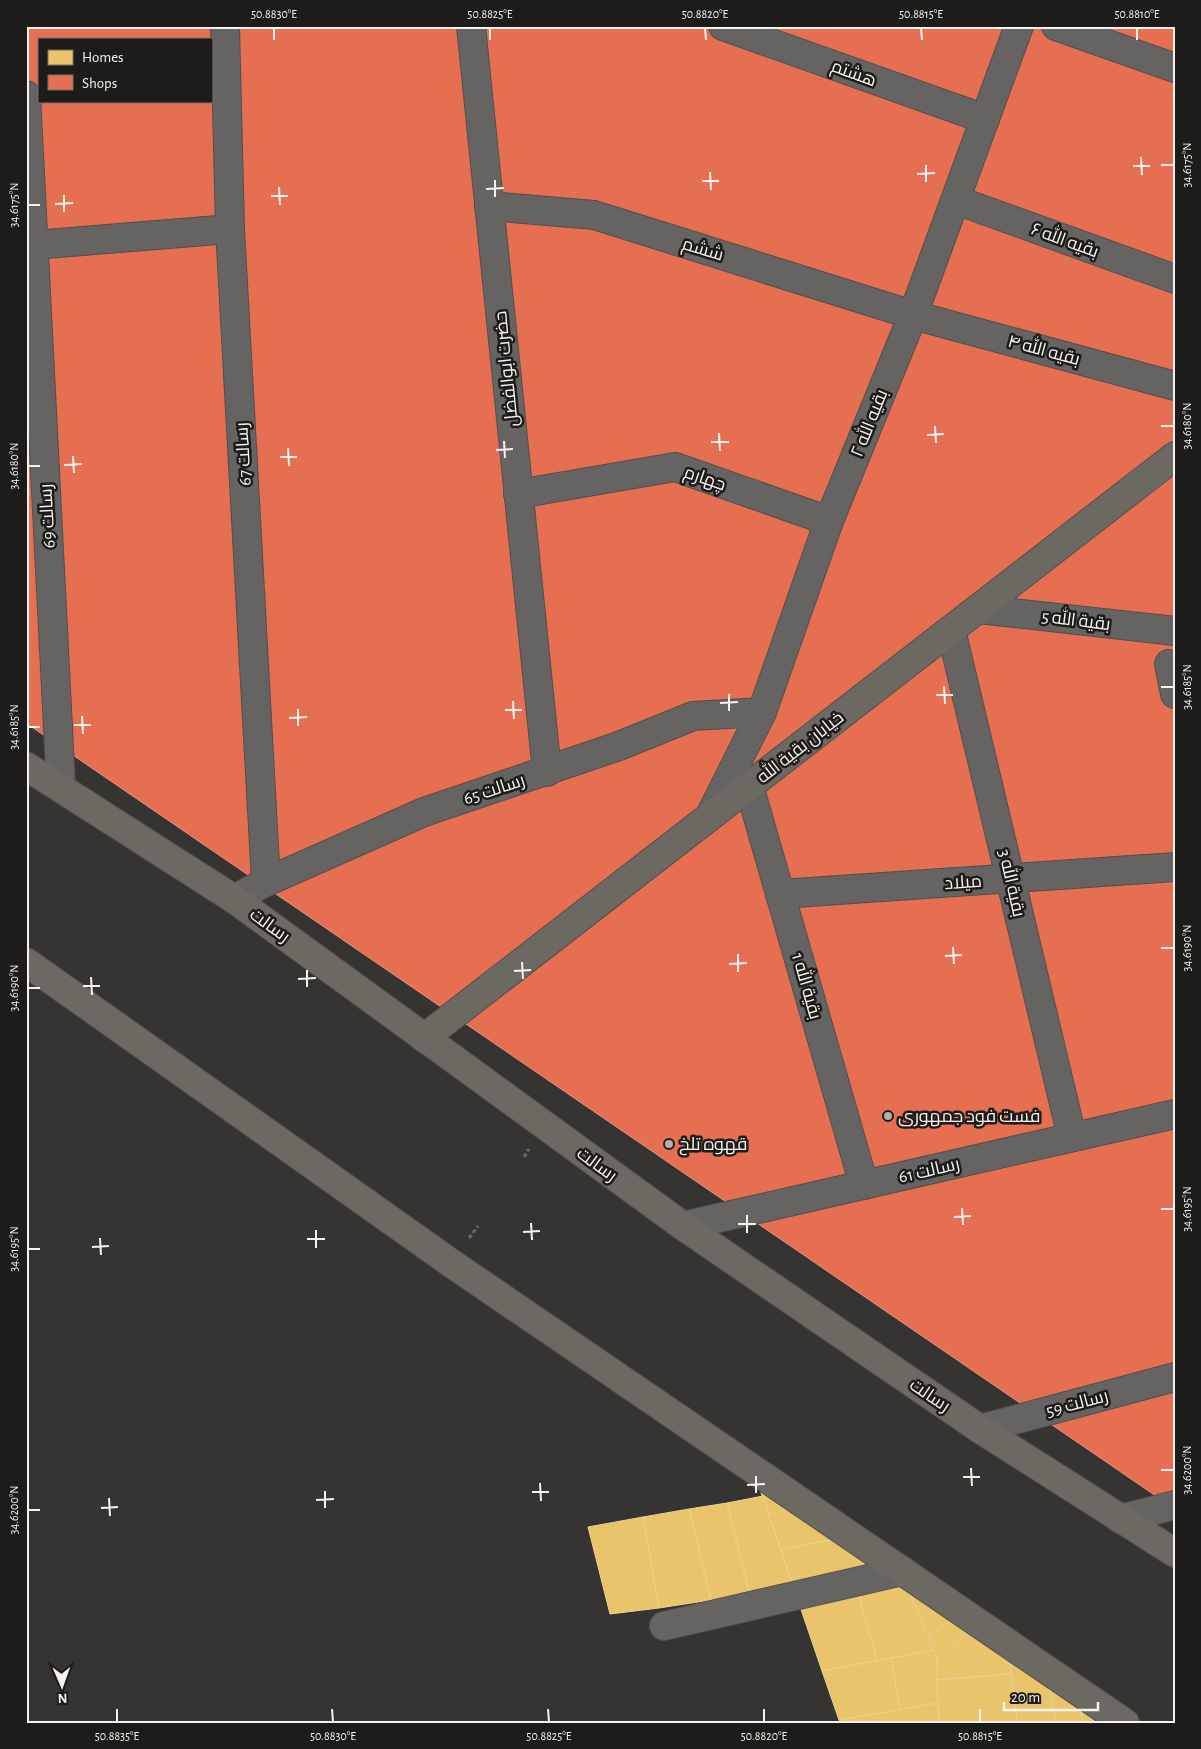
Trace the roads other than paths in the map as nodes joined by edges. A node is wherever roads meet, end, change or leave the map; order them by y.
1 (225, 26) edge
2 (470, 26) edge
3 (723, 26) edge
4 (1019, 26) edge
5 (1056, 26) edge
6 (1175, 68) edge
7 (26, 95) edge
8 (985, 119) junction
9 (29, 199) edge
10 (956, 200) junction
11 (489, 206) junction
12 (230, 229) junction
13 (34, 245) junction
14 (1175, 280) edge
15 (913, 315) junction
16 (1175, 386) edge
17 (1175, 456) edge
18 (518, 494) junction
19 (829, 520) junction
20 (978, 609) junction
21 (951, 630) junction
22 (1175, 630) edge
23 (1169, 664) dead end
24 (1175, 694) edge
25 (762, 712) junction
26 (26, 766) edge
27 (547, 772) junction
28 (749, 786) junction
29 (61, 788) junction
30 (710, 816) junction
31 (1175, 867) edge
32 (1010, 878) junction
33 (266, 882) junction
34 (780, 894) junction
35 (234, 899) junction
36 (26, 962) edge
37 (424, 1038) junction
38 (1175, 1114) edge
39 (1072, 1137) junction
40 (864, 1185) junction
41 (683, 1226) junction
42 (1175, 1377) edge
43 (980, 1429) junction
44 (1175, 1505) edge
45 (1120, 1519) junction
46 (1175, 1553) edge
47 (903, 1571) junction
48 (664, 1626) dead end
49 (1125, 1723) edge

1 - 12 street, رسالت 67
2 - 11 street, حضرت ابوالفضل
3 - 8 street, هشتم
4 - 8 street, بقیه الله ۲
5 - 6 street
7 - 9 street, رسالت 69
8 - 10 street, بقیه الله ۲
9 - 13 street, رسالت 69
10 - 14 street, بقیه الله ۶
10 - 15 street, بقیه الله ۲
11 - 15 street, ششم
11 - 18 street, حضرت ابوالفضل
12 - 13 street
12 - 33 street, رسالت 67
13 - 29 street, رسالت 69
15 - 16 street, بقیه الله ۴
15 - 19 street, بقیه الله ۲
17 - 20 main road, خیابان بقیة الله
18 - 19 street, چهارم
18 - 27 street, حضرت ابوالفضل
19 - 25 street, بقیه الله ۲
20 - 21 main road, خیابان بقیة الله
20 - 22 street, بقیة الله 5
21 - 28 main road, خیابان بقیة الله
21 - 32 street, بقیة الله 3
23 - 24 street
25 - 27 street, رسالت 65
25 - 30 street, بقیه الله ۲
26 - 29 main road, رسالت
27 - 33 street, رسالت 65
28 - 30 main road, خیابان بقیة الله
28 - 34 street, بقیة الله 1
29 - 35 main road, رسالت
30 - 37 main road, خیابان بقیة الله
31 - 32 street, میلاد
32 - 34 street, میلاد
32 - 39 street, بقیة الله 3
33 - 35 street, رسالت 65
34 - 40 street, بقیة الله 1
35 - 37 main road, رسالت
36 - 47 main road
37 - 41 main road, رسالت
38 - 39 street, رسالت 61
39 - 40 street, رسالت 61
40 - 41 street, رسالت 61
41 - 43 main road, رسالت
42 - 43 street, رسالت 59
43 - 45 main road, رسالت
44 - 45 street
45 - 46 main road, رسالت
47 - 48 street
47 - 49 main road

